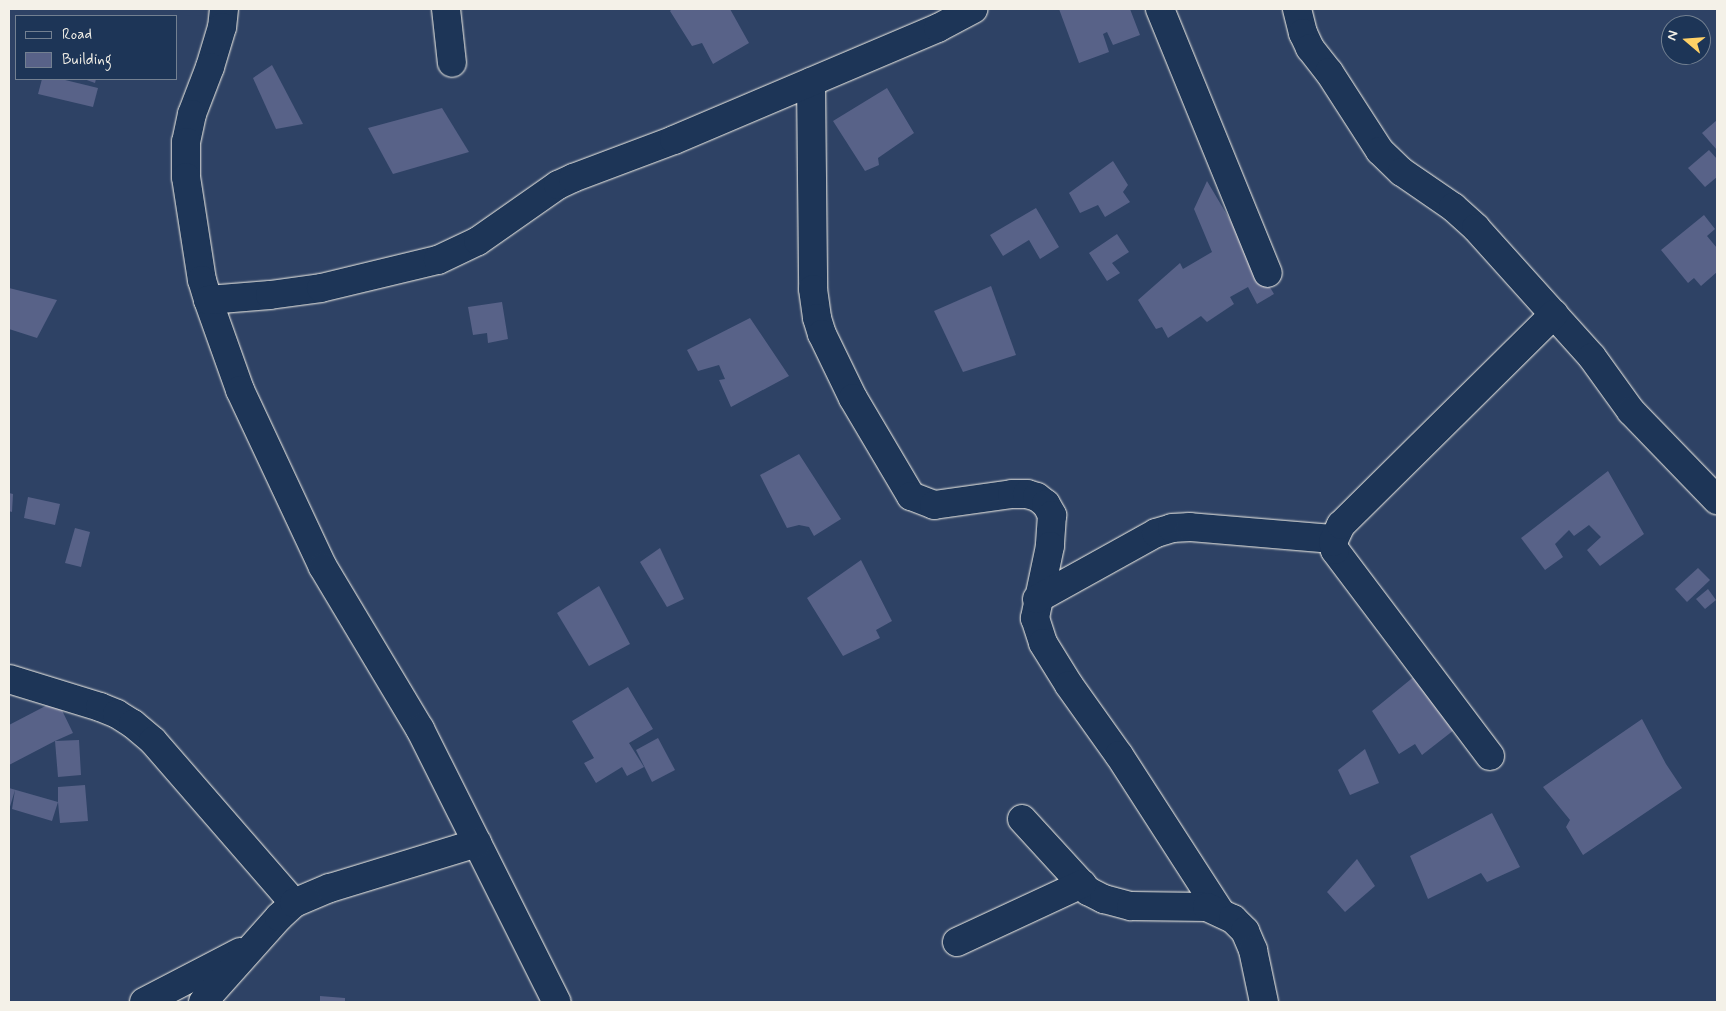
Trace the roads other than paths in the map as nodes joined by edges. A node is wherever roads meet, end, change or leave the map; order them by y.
1 (224, 9) edge
2 (446, 9) edge
3 (973, 9) edge
4 (1160, 9) edge
5 (1297, 9) edge
6 (452, 63) dead end
7 (811, 82) junction
8 (1268, 273) dead end
9 (208, 300) junction
10 (1554, 314) junction
11 (1717, 500) edge
12 (1334, 539) junction
13 (1037, 599) junction
14 (9, 680) edge
15 (1490, 756) dead end
16 (1022, 819) dead end
17 (476, 843) junction
18 (1082, 884) junction
19 (294, 903) junction
20 (1220, 912) junction
21 (957, 942) dead end
22 (256, 943) junction
23 (144, 1002) edge
24 (203, 1002) edge
25 (557, 1002) edge
26 (1264, 1002) edge

1 - 9 street
2 - 6 street
3 - 7 street
4 - 8 street
5 - 10 street
7 - 9 street
7 - 13 street
9 - 17 street
10 - 11 street
10 - 12 street
12 - 13 street
12 - 15 street
13 - 20 street
14 - 19 street
16 - 18 street
17 - 19 street
17 - 25 street
18 - 20 street
18 - 21 street
19 - 22 street
20 - 26 street
22 - 23 street
22 - 24 street

